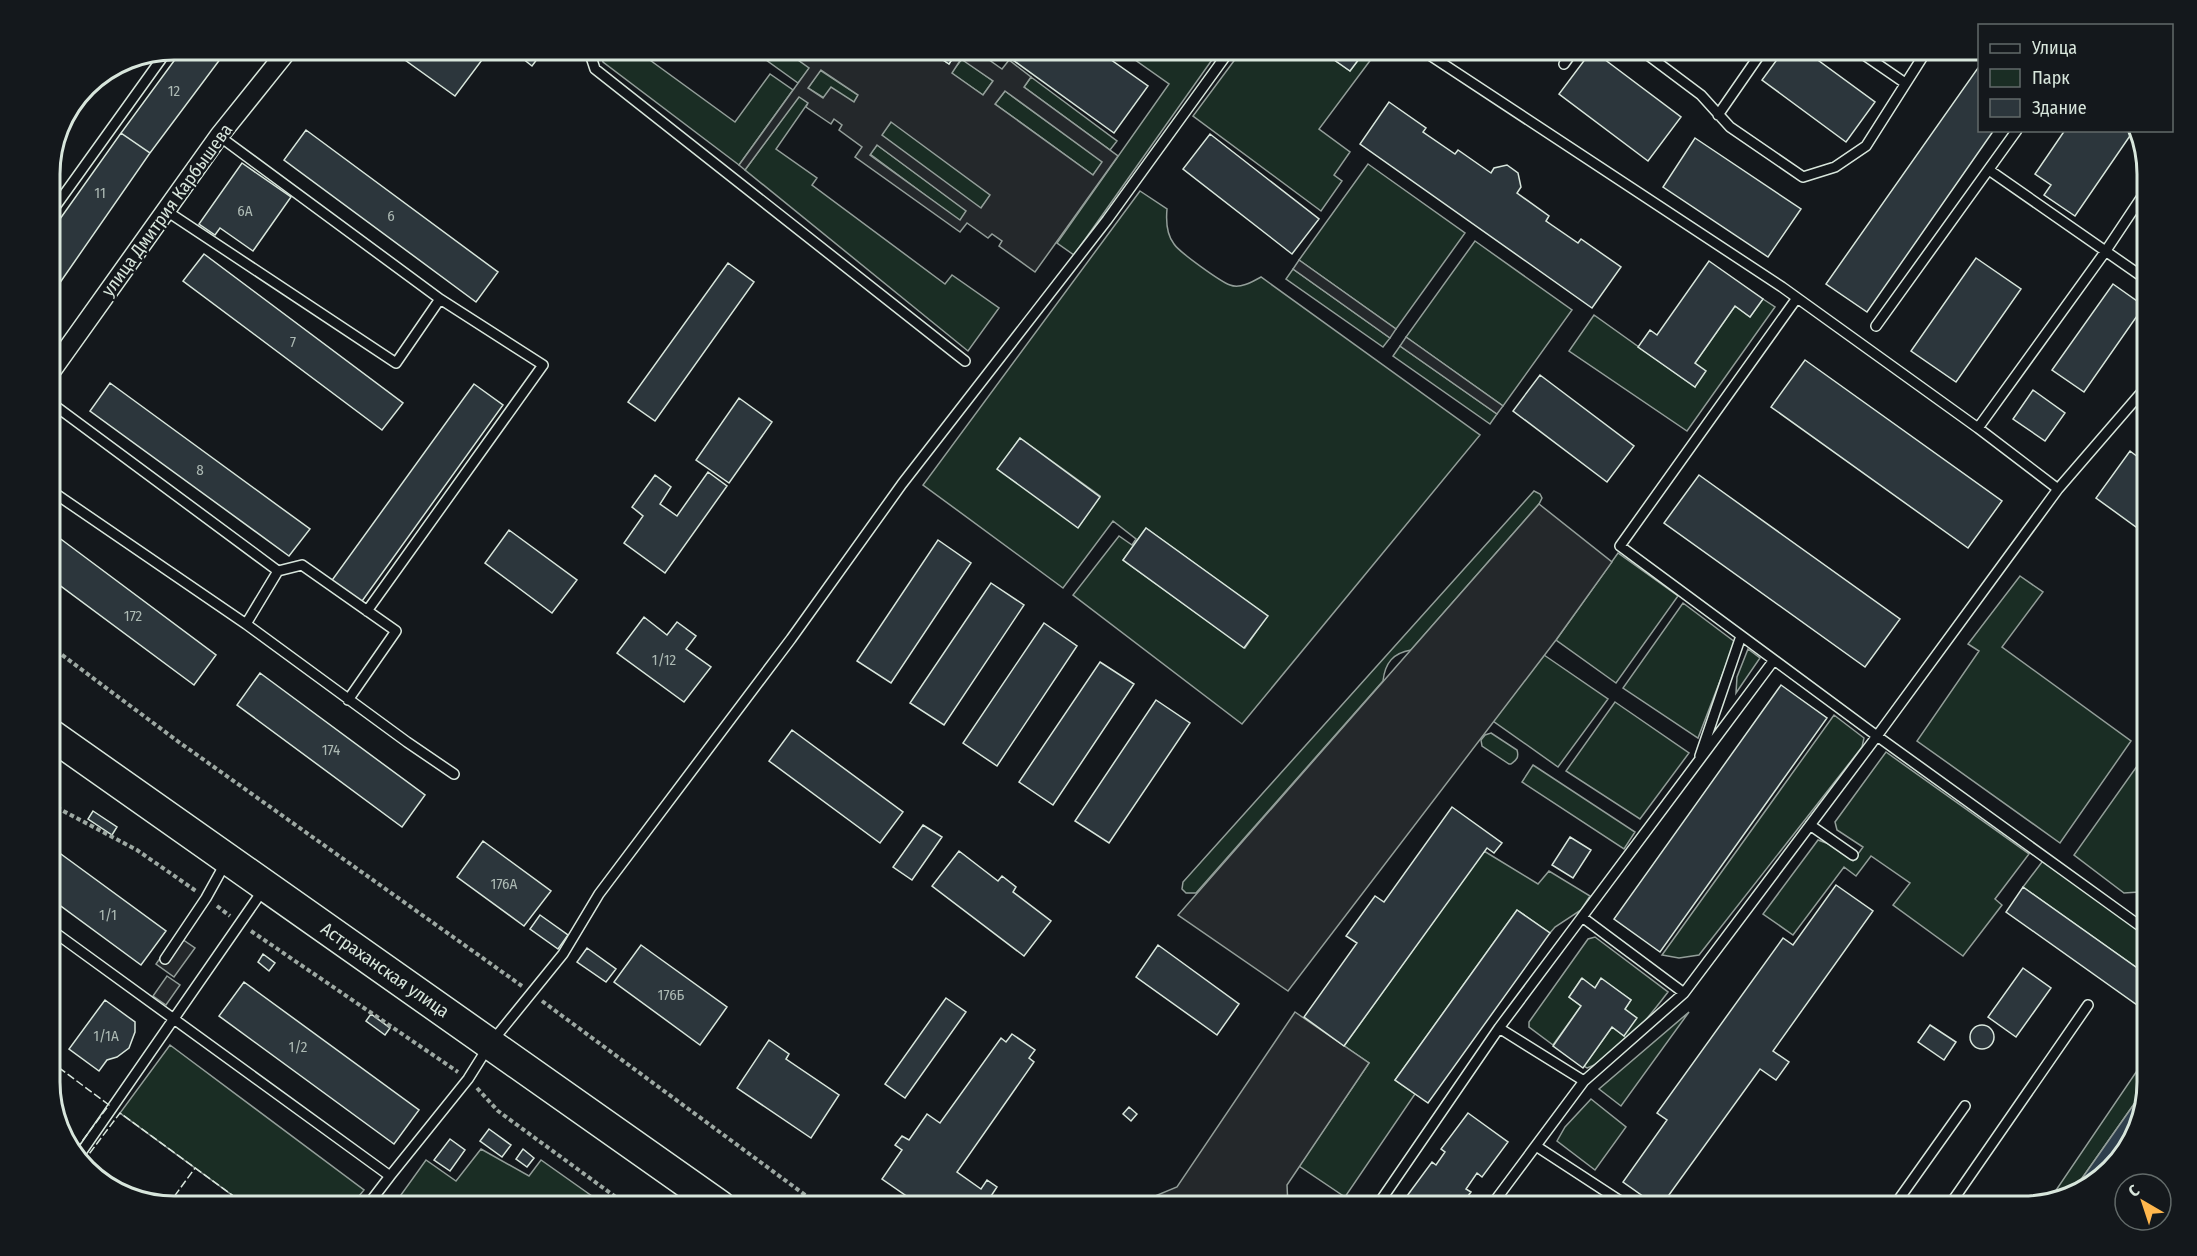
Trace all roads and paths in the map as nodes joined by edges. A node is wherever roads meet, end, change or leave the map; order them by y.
1 (280, 60) edge
2 (592, 60) edge
3 (1223, 60) edge
4 (1437, 60) edge
5 (1567, 60) edge
6 (1654, 60) edge
7 (1756, 60) edge
8 (1872, 60) edge
9 (1920, 60) edge
10 (160, 61) edge
11 (1564, 64) dead end
12 (1905, 83) junction
13 (1718, 115) junction
14 (2016, 132) edge
15 (219, 136) junction
16 (1989, 170) junction
17 (60, 200) edge
18 (2137, 204) edge
19 (165, 210) junction
20 (2105, 252) junction
21 (2137, 273) edge
22 (1797, 298) junction
23 (440, 299) junction
24 (1876, 326) dead end
25 (60, 359) edge
26 (965, 361) dead end
27 (2137, 398) edge
28 (60, 409) edge
29 (1978, 428) junction
30 (2058, 489) junction
31 (60, 497) edge
32 (278, 571) junction
33 (368, 612) junction
34 (246, 624) junction
35 (1741, 636) junction
36 (60, 654) edge
37 (1773, 660) junction
38 (348, 700) junction
39 (1877, 736) junction
40 (60, 741) edge
41 (1697, 764) junction
42 (454, 774) dead end
43 (60, 809) edge
44 (1810, 825) junction
45 (1853, 855) dead end
46 (228, 860) junction
47 (266, 887) junction
48 (206, 898) junction
49 (1582, 917) junction
50 (240, 923) junction
51 (2137, 924) edge
52 (60, 936) edge
53 (165, 959) dead end
54 (531, 992) junction
55 (1684, 993) junction
56 (2088, 1005) dead end
57 (173, 1020) junction
58 (1499, 1028) junction
59 (490, 1044) junction
60 (468, 1079) junction
61 (1584, 1081) junction
62 (1965, 1106) dead end
63 (1536, 1146) junction
64 (82, 1150) edge
65 (390, 1176) junction
66 (375, 1196) edge
67 (614, 1196) edge
68 (685, 1196) edge
69 (806, 1196) edge
70 (1384, 1196) edge
71 (1498, 1196) edge
72 (1613, 1196) edge
73 (1901, 1196) edge
74 (1956, 1196) edge

1 - 15 street, улица Дмитрия Карбышева
2 - 26 lane
3 - 54 lane
4 - 22 lane
5 - 11 lane
6 - 13 lane
7 - 13 lane
8 - 12 lane
9 - 12 lane
10 - 17 lane
12 - 13 lane
14 - 16 lane
15 - 19 street, улица Дмитрия Карбышева
15 - 23 lane
16 - 20 lane
16 - 24 lane
18 - 20 lane
19 - 23 lane
19 - 25 street, улица Дмитрия Карбышева
20 - 21 lane
20 - 29 lane
22 - 29 lane
22 - 35 lane
23 - 33 lane
27 - 30 lane
28 - 32 lane
29 - 30 lane
30 - 39 lane
31 - 34 lane
32 - 33 lane
32 - 34 lane
33 - 38 lane
34 - 38 lane
35 - 37 lane
35 - 41 lane
36 - 54 path
37 - 39 lane
37 - 41 lane
38 - 42 lane
39 - 44 lane
39 - 51 lane
40 - 46 main road, Астраханская улица
41 - 49 lane
43 - 48 path
44 - 45 lane
44 - 55 lane
46 - 47 main road, Астраханская улица
46 - 48 lane
47 - 50 lane
47 - 59 main road, Астраханская улица
48 - 50 path
48 - 53 lane
49 - 55 lane
49 - 58 lane
50 - 57 lane
50 - 60 path
52 - 57 lane
54 - 59 lane
54 - 69 path
55 - 61 lane
56 - 74 lane
57 - 64 lane
57 - 65 lane
58 - 61 lane
58 - 70 lane
59 - 60 lane
59 - 68 main road, Астраханская улица
60 - 65 lane
60 - 67 path
61 - 63 lane
62 - 73 lane
63 - 71 lane
63 - 72 lane
65 - 66 lane

